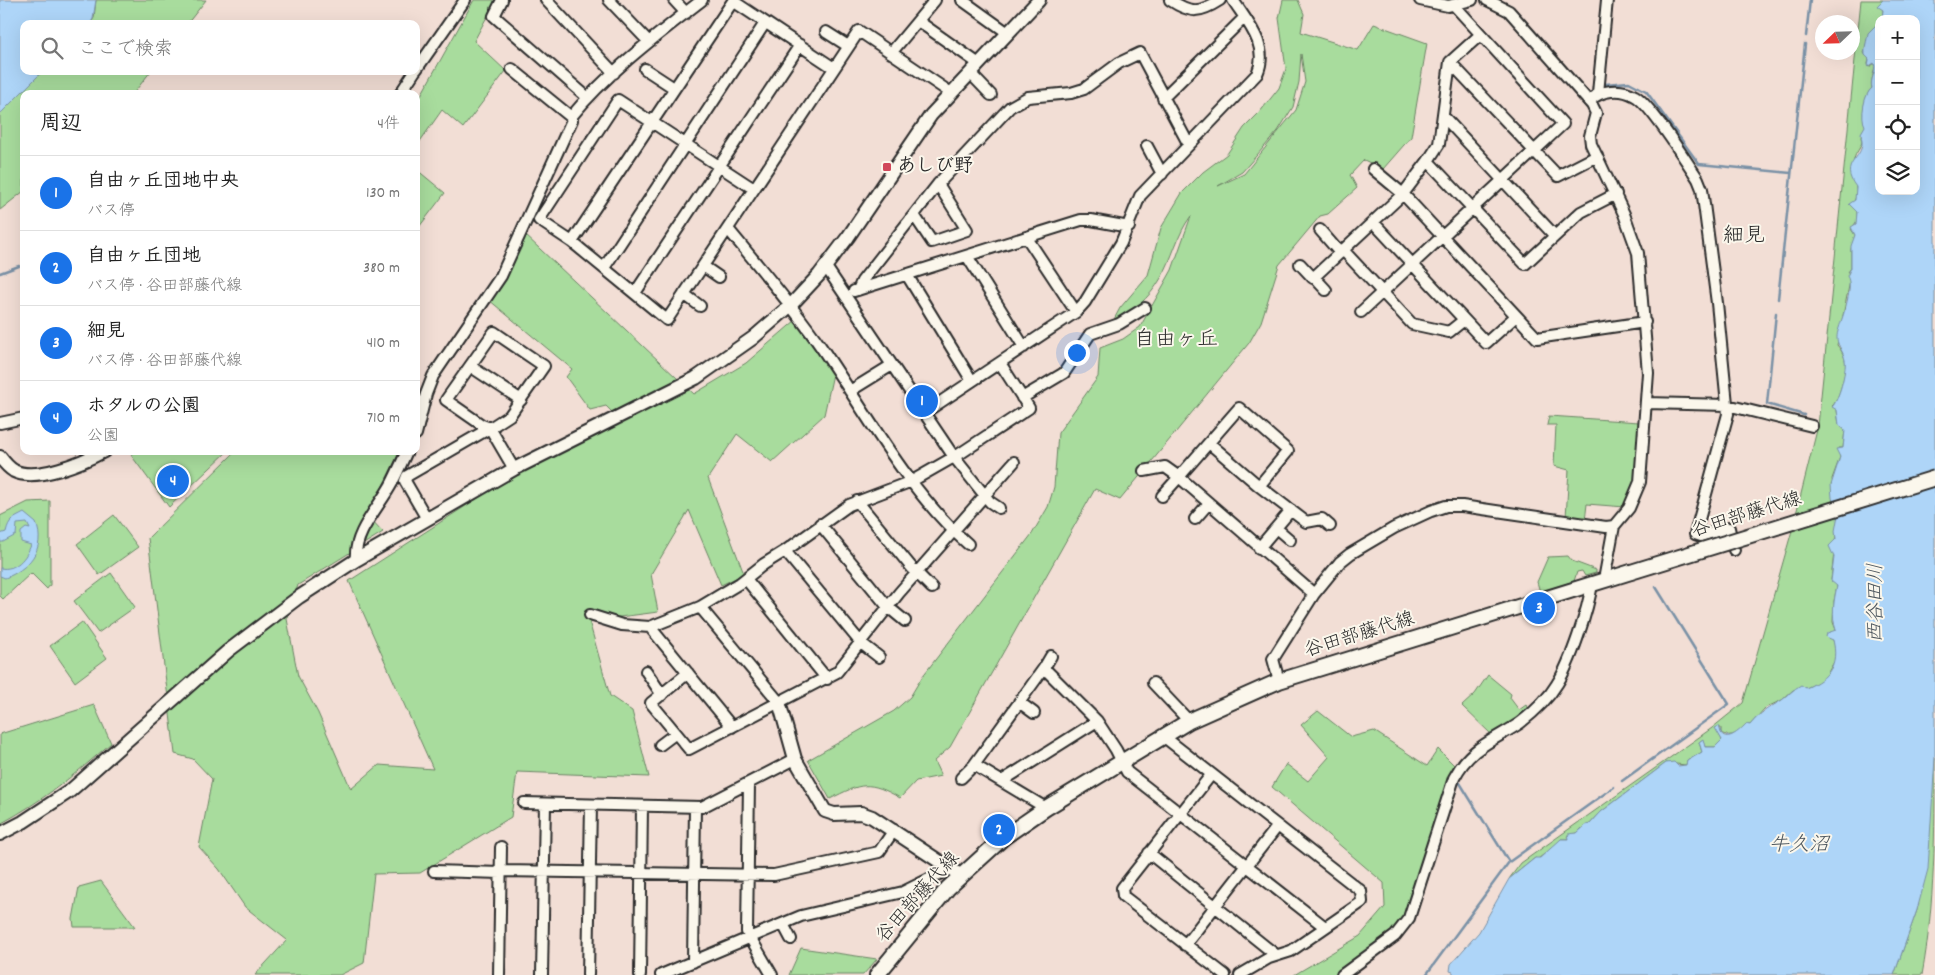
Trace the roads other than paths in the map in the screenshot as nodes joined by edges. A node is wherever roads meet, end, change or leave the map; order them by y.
1 (465, 0) edge
2 (502, 0) edge
3 (546, 0) edge
4 (609, 0) edge
5 (674, 0) edge
6 (702, 0) edge
7 (935, 0) edge
8 (962, 0) edge
9 (1039, 0) edge
10 (1170, 0) edge
11 (1220, 0) edge
12 (1233, 0) edge
13 (1420, 0) edge
14 (1472, 0) edge
15 (1488, 0) edge
16 (1607, 0) edge
17 (974, 3) edge
18 (1454, 5) junction
19 (686, 13) junction
20 (1244, 18) junction
21 (918, 20) junction
22 (766, 23) junction
23 (826, 32) dead end
24 (1008, 33) junction
25 (1480, 34) junction
26 (649, 42) junction
27 (800, 45) junction
28 (848, 46) junction
29 (891, 52) junction
30 (1450, 62) junction
31 (420, 65) edge
32 (834, 68) junction
33 (975, 68) junction
34 (512, 69) dead end
35 (645, 69) dead end
36 (614, 73) junction
37 (413, 75) edge
38 (674, 88) junction
39 (403, 90) edge
40 (951, 93) junction
41 (1598, 93) junction
42 (992, 94) dead end
43 (587, 97) junction
44 (1164, 98) junction
45 (1589, 101) junction
46 (1443, 116) junction
47 (571, 117) junction
48 (652, 123) junction
49 (686, 145) junction
50 (1189, 145) junction
51 (1147, 146) dead end
52 (1533, 152) junction
53 (1597, 156) junction
54 (1428, 161) junction
55 (719, 167) junction
56 (1373, 169) dead end
57 (1162, 174) junction
58 (1503, 180) junction
59 (938, 184) junction
60 (754, 189) junction
61 (1403, 194) junction
62 (1616, 194) junction
63 (1472, 208) junction
64 (914, 215) junction
65 (1373, 222) junction
66 (1129, 227) junction
67 (728, 228) junction
68 (1320, 230) dead end
69 (1442, 236) junction
70 (1555, 236) junction
71 (1028, 238) junction
72 (572, 242) junction
73 (1341, 252) junction
74 (967, 256) junction
75 (1300, 264) dead end
76 (1412, 264) junction
77 (703, 266) junction
78 (826, 267) junction
79 (604, 268) junction
80 (908, 275) junction
81 (719, 277) dead end
82 (1314, 277) junction
83 (858, 290) junction
84 (1326, 290) dead end
85 (1382, 292) junction
86 (636, 293) junction
87 (684, 294) junction
88 (845, 294) junction
89 (791, 305) junction
90 (700, 306) dead end
91 (1145, 308) dead end
92 (1076, 312) junction
93 (1361, 312) dead end
94 (1516, 316) junction
95 (1464, 320) junction
96 (1645, 322) junction
97 (1024, 347) junction
98 (1000, 363) junction
99 (892, 365) junction
100 (470, 366) junction
101 (972, 381) junction
102 (850, 391) junction
103 (1022, 398) junction
104 (521, 400) junction
105 (1647, 403) junction
106 (1726, 405) junction
107 (924, 413) junction
108 (420, 418) edge
109 (20, 419) edge
110 (0, 423) edge
111 (1812, 426) dead end
112 (490, 428) junction
113 (1209, 443) junction
114 (94, 455) edge
115 (405, 455) edge
116 (0, 457) edge
117 (954, 457) junction
118 (1014, 462) dead end
119 (514, 469) junction
120 (13, 470) junction
121 (1144, 471) dead end
122 (0, 476) edge
123 (1179, 478) junction
124 (1935, 478) edge
125 (912, 481) junction
126 (1259, 486) junction
127 (985, 496) junction
128 (1162, 496) dead end
129 (857, 501) junction
130 (1209, 504) junction
131 (999, 508) dead end
132 (1291, 510) junction
133 (427, 519) junction
134 (1195, 519) dead end
135 (820, 524) junction
136 (1330, 526) dead end
137 (1614, 526) junction
138 (1276, 528) junction
139 (954, 531) junction
140 (1290, 540) dead end
141 (968, 544) dead end
142 (1259, 548) junction
143 (1734, 550) dead end
144 (785, 551) junction
145 (356, 560) junction
146 (918, 574) junction
147 (746, 580) junction
148 (1598, 582) junction
149 (932, 588) dead end
150 (1314, 594) junction
151 (700, 607) junction
152 (888, 607) junction
153 (590, 616) dead end
154 (905, 621) dead end
155 (650, 627) junction
156 (861, 643) junction
157 (1051, 656) dead end
158 (879, 657) dead end
159 (1044, 668) junction
160 (646, 671) dead end
161 (688, 673) junction
162 (827, 679) junction
163 (1279, 681) junction
164 (1153, 682) dead end
165 (662, 695) junction
166 (779, 702) junction
167 (1019, 702) junction
168 (1034, 713) dead end
169 (1097, 721) junction
170 (1189, 721) junction
171 (732, 727) junction
172 (676, 733) junction
173 (1163, 736) junction
174 (660, 745) dead end
175 (795, 759) junction
176 (1122, 762) junction
177 (974, 766) junction
178 (1211, 775) junction
179 (961, 778) dead end
180 (1002, 781) junction
181 (749, 783) junction
182 (524, 803) dead end
183 (545, 804) junction
184 (591, 805) junction
185 (642, 806) junction
186 (695, 808) junction
187 (1046, 808) junction
188 (1180, 814) junction
189 (1277, 827) junction
190 (894, 830) junction
191 (0, 834) edge
192 (501, 847) dead end
193 (1149, 854) junction
194 (1246, 866) junction
195 (434, 872) dead end
196 (501, 872) junction
197 (544, 872) junction
198 (590, 872) junction
199 (955, 872) junction
200 (642, 873) junction
201 (694, 874) junction
202 (748, 874) junction
203 (1216, 906) junction
204 (783, 924) junction
205 (1325, 927) junction
206 (749, 938) junction
207 (791, 939) dead end
208 (1185, 945) junction
209 (1276, 956) junction
210 (693, 962) junction
211 (499, 975) edge
212 (542, 975) edge
213 (588, 975) edge
214 (640, 975) edge
215 (661, 975) edge
216 (772, 975) edge
217 (877, 975) edge
218 (1225, 975) edge
219 (1240, 975) edge
220 (1342, 975) edge

1 - 31 street
2 - 43 street
3 - 36 street
4 - 26 street
5 - 19 street
6 - 19 street
7 - 21 street
8 - 17 street
9 - 24 street
10 - 11 street
12 - 20 street
13 - 18 street
14 - 18 street
15 - 45 street
16 - 41 street
17 - 24 street
18 - 25 street
19 - 26 street
20 - 44 street
20 - 50 street
21 - 29 street
21 - 33 street
22 - 27 street
22 - 38 street
22 - 49 street
23 - 28 street
24 - 33 street
25 - 30 street
25 - 52 street
26 - 36 street
27 - 32 street
27 - 55 street
28 - 29 street
28 - 32 street
29 - 40 street
30 - 46 street
30 - 52 street
32 - 60 street
33 - 40 street
33 - 42 street
34 - 47 street
35 - 38 street
36 - 43 street
37 - 39 street
38 - 48 street
40 - 78 street
41 - 45 street
41 - 106 street
43 - 47 street
44 - 50 street
44 - 59 street
45 - 53 street
46 - 54 street
46 - 58 street
47 - 108 street
48 - 49 street
48 - 72 street
48 - 72 street
49 - 55 street
49 - 79 street
50 - 57 street
51 - 57 street
52 - 53 street
52 - 58 street
53 - 62 street
54 - 61 street
54 - 63 street
55 - 60 street
55 - 86 street
56 - 61 street
57 - 66 street
58 - 63 street
58 - 70 street
59 - 64 street
59 - 64 street
60 - 67 street
61 - 65 street
61 - 69 street
62 - 70 street
62 - 96 street
63 - 69 street
63 - 70 street
64 - 83 street
65 - 73 street
65 - 76 street
66 - 71 street
66 - 92 street
67 - 77 street
67 - 89 street
68 - 73 street
69 - 76 street
69 - 94 street
71 - 74 street
71 - 92 street
72 - 79 street
73 - 82 street
73 - 85 street
74 - 80 street
74 - 97 street
75 - 82 street
76 - 85 street
76 - 95 street
77 - 81 street
77 - 87 street
78 - 88 street
78 - 89 street
79 - 86 street
80 - 83 street
80 - 101 street
82 - 84 street
83 - 88 street
85 - 93 street
85 - 95 street
86 - 87 street
87 - 90 street
88 - 99 street
89 - 102 street
89 - 119 street
91 - 103 street
92 - 97 street
94 - 95 street
94 - 96 street
96 - 105 street
97 - 98 street
98 - 101 street
98 - 103 street
99 - 102 street
99 - 107 street
100 - 104 street
100 - 104 street
100 - 112 street
101 - 107 street
102 - 125 street
103 - 117 street
104 - 112 street
105 - 106 street
105 - 137 street
106 - 111 street
106 - 143 street
107 - 117 street
109 - 110 street
112 - 119 street
112 - 133 street
113 - 123 street
113 - 126 street
113 - 126 street
114 - 120 street
115 - 145 street
116 - 120 street
117 - 125 street
117 - 127 street
118 - 127 street
119 - 133 street
120 - 122 street
121 - 123 street
123 - 128 street
123 - 130 street
124 - 148 main road, 谷田部藤代線, bridge
125 - 129 street
125 - 139 street
126 - 132 street
127 - 131 street
127 - 139 street
129 - 135 street
129 - 146 street
130 - 134 street
130 - 142 street
132 - 136 street
132 - 138 street
133 - 145 street
135 - 144 street
135 - 152 street
137 - 148 street
137 - 150 street
138 - 140 street
138 - 142 street
139 - 141 street
139 - 146 street
142 - 150 street
144 - 147 street
144 - 156 street
145 - 191 street
146 - 149 street
146 - 152 street
147 - 151 street
147 - 162 street
148 - 163 main road, 谷田部藤代線
148 - 220 street
150 - 163 street
151 - 155 street
151 - 166 street
152 - 154 street
152 - 156 street
153 - 155 street
155 - 161 street
156 - 158 street
156 - 162 street
157 - 159 street
159 - 167 street
159 - 169 street
160 - 165 street
161 - 165 street
161 - 171 street
162 - 166 street
163 - 170 main road, 谷田部藤代線
164 - 170 street
165 - 172 street
166 - 171 street
166 - 175 street
167 - 168 street
167 - 177 street
169 - 176 street
169 - 180 street
170 - 173 main road, 谷田部藤代線
171 - 172 street
172 - 174 street
173 - 176 main road, 谷田部藤代線
173 - 178 street
175 - 181 street
175 - 190 street
176 - 187 main road, 谷田部藤代線
176 - 188 street
177 - 179 street
177 - 180 street
178 - 188 street
178 - 189 street
180 - 187 street
181 - 186 street
181 - 202 street
182 - 183 street
183 - 184 street
183 - 197 street
184 - 185 street
184 - 198 street
185 - 186 street
185 - 200 street
186 - 201 street
187 - 199 main road, 谷田部藤代線
188 - 193 street
188 - 194 street
189 - 194 street
189 - 205 street
190 - 199 street
190 - 202 street
192 - 196 street
193 - 203 street
193 - 208 street
194 - 203 street
194 - 205 street
195 - 196 street
196 - 197 street
196 - 211 street
197 - 198 street
197 - 212 street
198 - 200 street
198 - 213 street
199 - 204 street
199 - 217 main road, 谷田部藤代線
200 - 201 street
200 - 214 street
201 - 202 street
201 - 210 street
202 - 206 street
203 - 208 street
203 - 209 street
204 - 206 street
204 - 207 street
205 - 209 street
206 - 210 street
206 - 216 street
208 - 218 street
209 - 219 street
210 - 215 street

